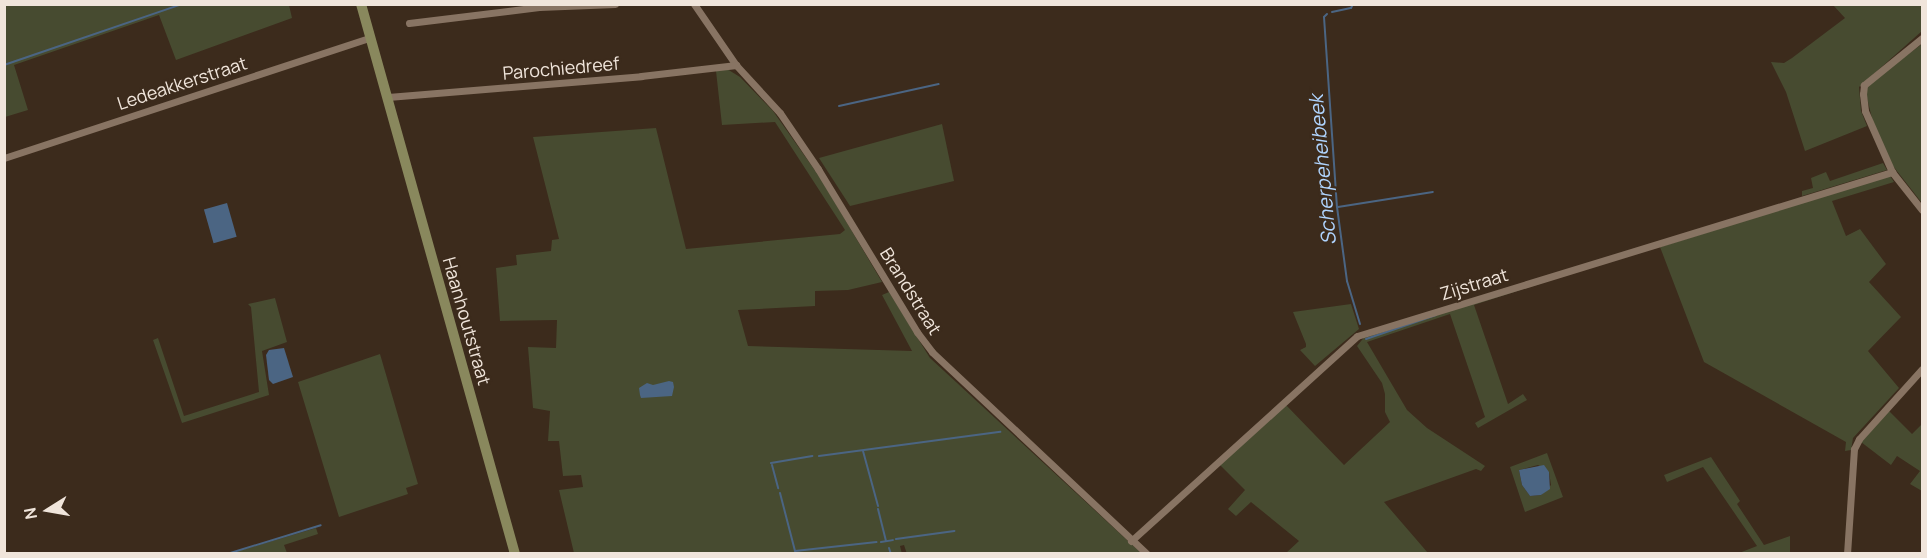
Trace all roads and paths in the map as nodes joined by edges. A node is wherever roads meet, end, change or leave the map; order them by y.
1 (361, 4) edge
2 (615, 4) edge
3 (694, 4) edge
4 (409, 23) dead end
5 (370, 38) junction
6 (1923, 38) edge
7 (736, 65) junction
8 (388, 97) junction
9 (4, 158) edge
10 (1892, 172) junction
11 (1923, 210) edge
12 (1923, 369) edge
13 (1131, 541) junction
14 (514, 554) edge
15 (1146, 554) edge
16 (1847, 554) edge

1 - 5 street, Haanhoutstraat
2 - 4 street
3 - 7 street, Brandstraat
5 - 8 street, Haanhoutstraat
5 - 9 street, Ledeakkerstraat
6 - 10 street
7 - 8 street, Parochiedreef
7 - 13 street, Brandstraat
8 - 14 street, Haanhoutstraat
10 - 11 street
10 - 13 street, Zijstraat
12 - 16 street
13 - 15 street, Brandstraat

